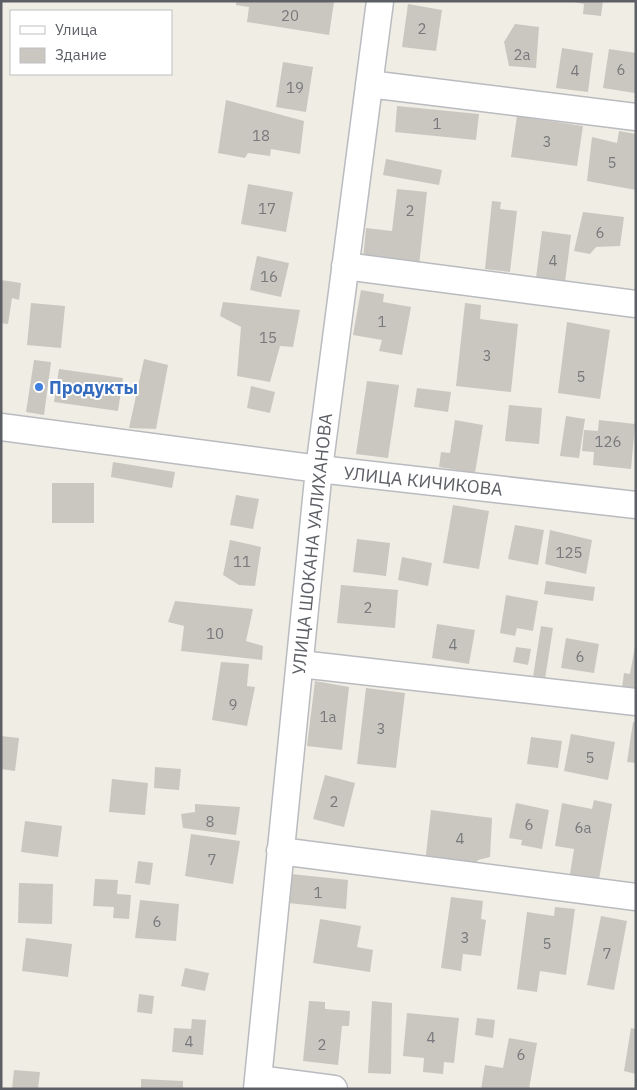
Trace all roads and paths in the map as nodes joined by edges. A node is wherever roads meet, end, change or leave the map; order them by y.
1 (380, 1) edge
2 (369, 84) junction
3 (636, 117) edge
4 (345, 266) junction
5 (636, 304) edge
6 (1, 428) edge
7 (319, 469) junction
8 (636, 505) edge
9 (300, 664) junction
10 (636, 702) edge
11 (280, 851) junction
12 (636, 897) edge
13 (258, 1084) edge
14 (334, 1089) edge

1 - 2 street, УЛИЦА ШОКАНА УАЛИХАНОВА
2 - 3 street
2 - 4 street, УЛИЦА ШОКАНА УАЛИХАНОВА
4 - 5 street
4 - 7 street, УЛИЦА ШОКАНА УАЛИХАНОВА
6 - 7 street, УЛИЦА КИЧИКОВА
7 - 8 street, УЛИЦА КИЧИКОВА
7 - 9 street, УЛИЦА ШОКАНА УАЛИХАНОВА
9 - 10 street
9 - 11 street, УЛИЦА ШОКАНА УАЛИХАНОВА
11 - 12 street
11 - 13 street, УЛИЦА ШОКАНА УАЛИХАНОВА
13 - 14 street

